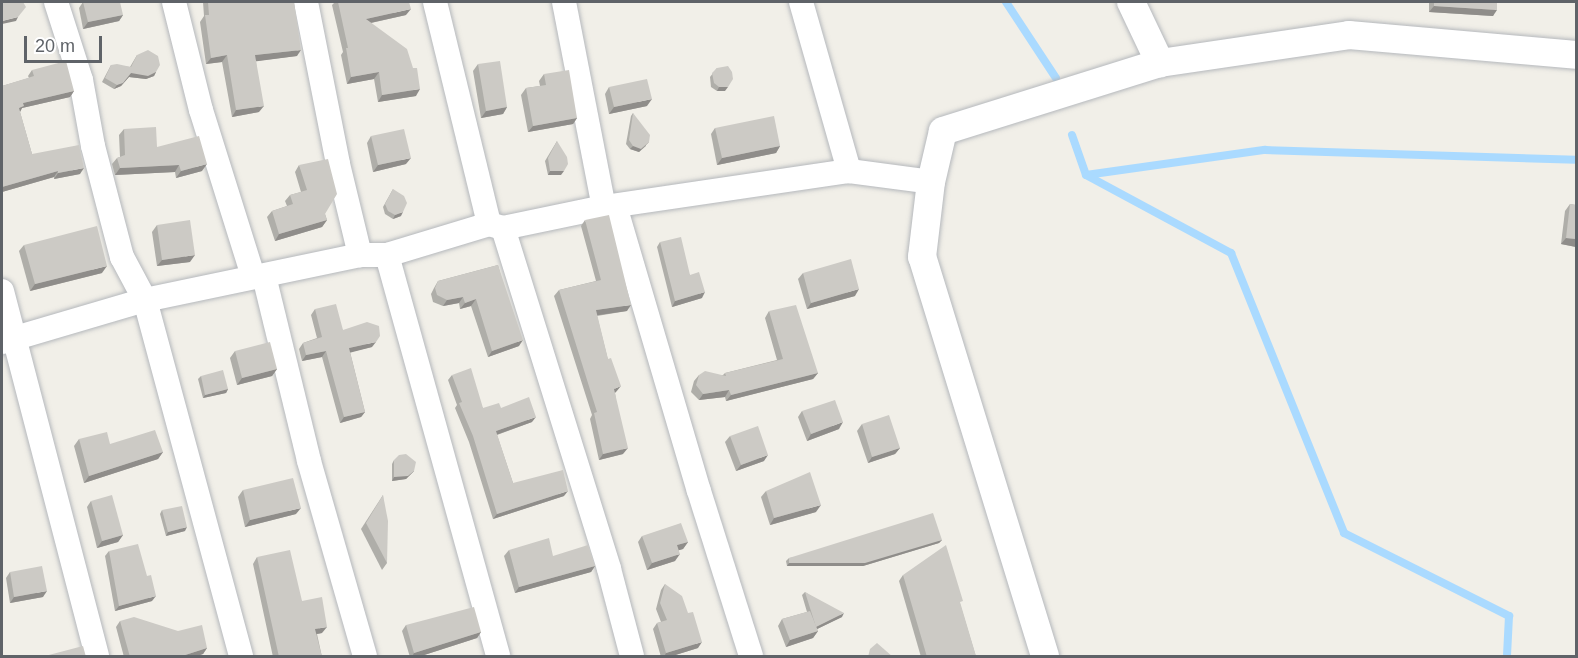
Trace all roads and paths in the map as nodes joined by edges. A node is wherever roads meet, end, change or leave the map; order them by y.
1 (56, 2) edge
2 (174, 2) edge
3 (306, 2) edge
4 (435, 2) edge
5 (564, 2) edge
6 (801, 2) edge
7 (1131, 2) edge
8 (1576, 55) edge
9 (1160, 63) junction
10 (849, 171) junction
11 (931, 182) junction
12 (609, 207) junction
13 (496, 226) junction
14 (360, 255) junction
15 (387, 255) junction
16 (259, 276) junction
17 (2, 291) edge
18 (145, 300) junction
19 (9, 340) edge
20 (97, 657) edge
21 (241, 657) edge
22 (365, 657) edge
23 (498, 657) edge
24 (632, 657) edge
25 (751, 657) edge
26 (1045, 657) edge

1 - 18 street
2 - 16 street
3 - 14 street
4 - 13 street
5 - 12 street
6 - 10 street
7 - 9 street
8 - 9 street
9 - 11 street
10 - 11 street
10 - 12 street
11 - 26 street
12 - 13 street
12 - 25 street
13 - 15 street
13 - 24 street
14 - 15 street
14 - 16 street
15 - 23 street
16 - 18 street
16 - 22 street
17 - 19 street
18 - 19 street
18 - 21 street
19 - 20 street

